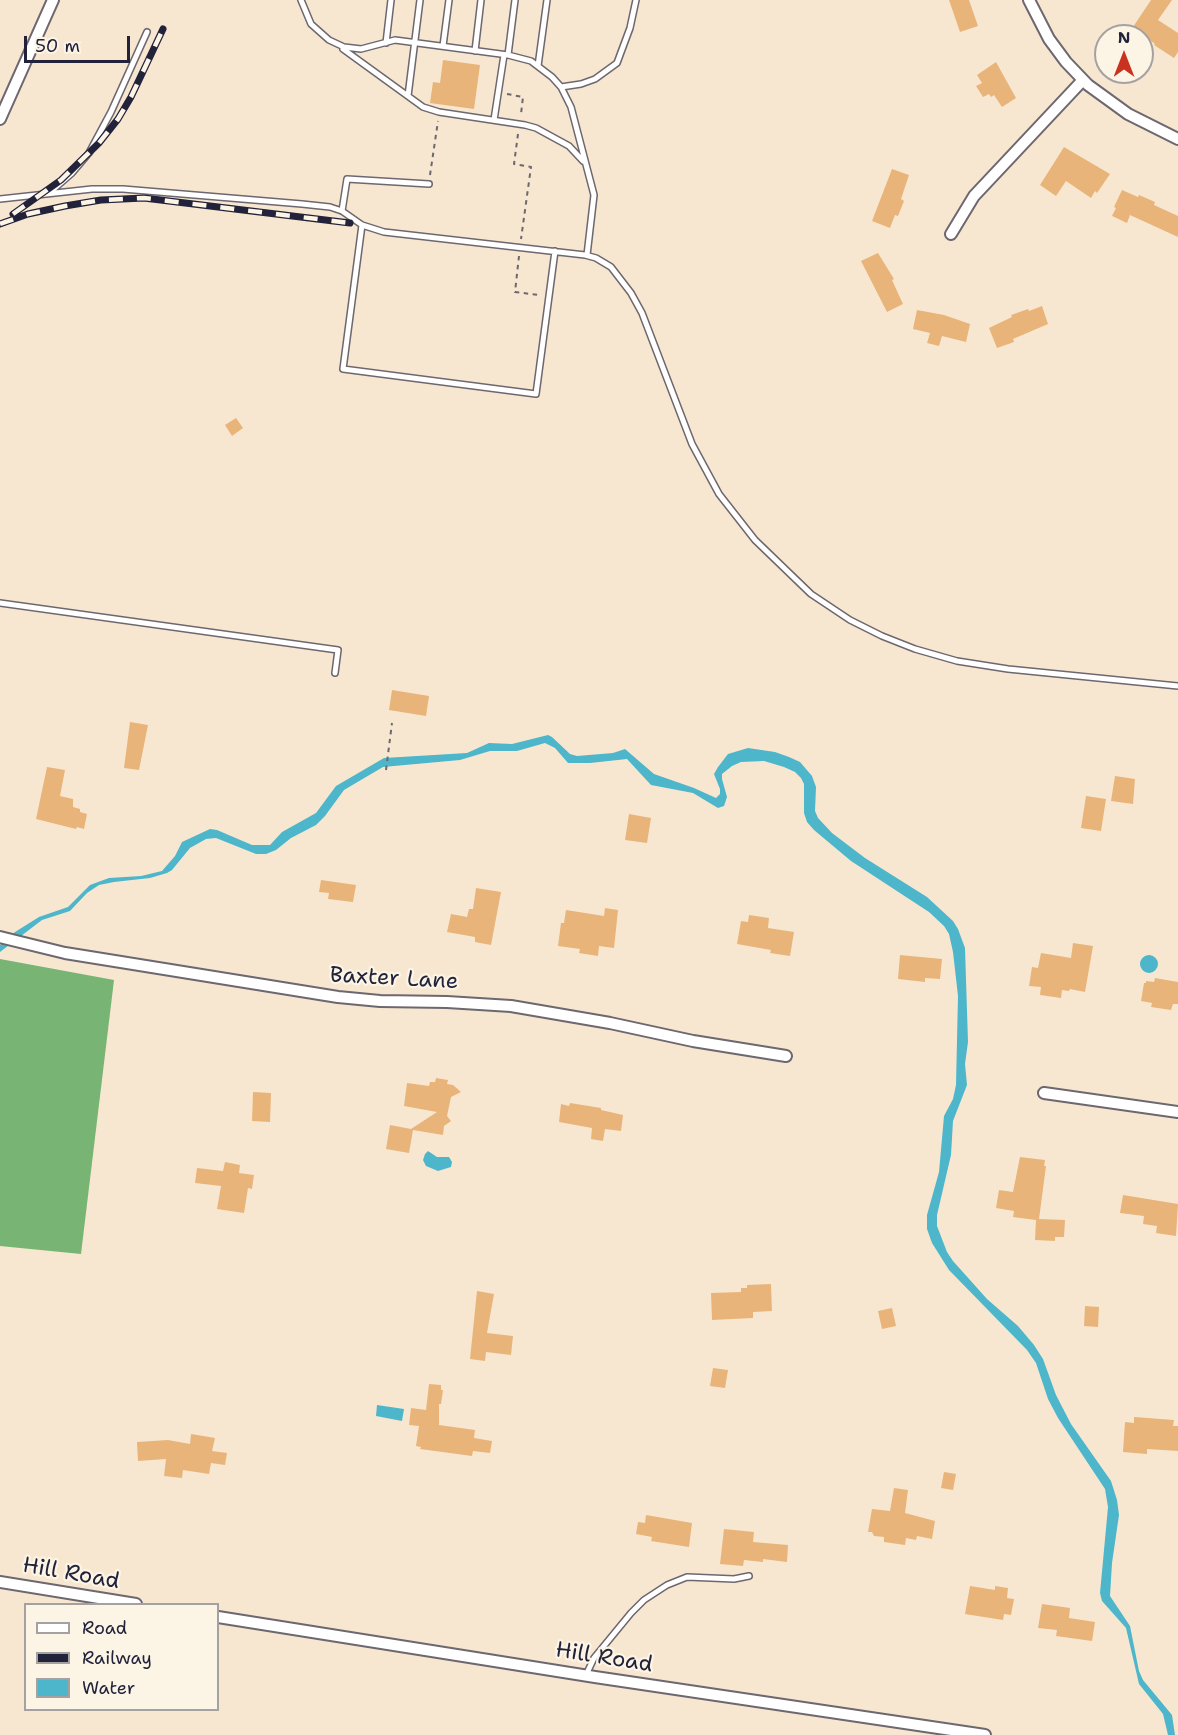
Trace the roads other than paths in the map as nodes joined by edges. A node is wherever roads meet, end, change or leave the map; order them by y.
1 (53, 0) edge
2 (303, 0) edge
3 (391, 0) edge
4 (420, 0) edge
5 (449, 0) edge
6 (481, 0) edge
7 (515, 0) edge
8 (547, 0) edge
9 (636, 0) edge
10 (1029, 0) edge
11 (147, 32) dead end
12 (415, 42) junction
13 (386, 43) junction
14 (337, 44) junction
15 (443, 46) junction
16 (475, 51) junction
17 (506, 55) junction
18 (538, 66) junction
19 (1083, 80) junction
20 (561, 87) junction
21 (408, 96) junction
22 (0, 119) edge
23 (494, 120) junction
24 (1178, 139) edge
25 (585, 163) junction
26 (429, 184) road end
27 (48, 194) junction
28 (0, 199) edge
29 (342, 212) junction
30 (362, 225) junction
31 (951, 234) dead end
32 (555, 251) junction
33 (587, 255) junction
34 (0, 603) edge
35 (335, 673) dead end
36 (1178, 686) edge
37 (2, 937) edge
38 (786, 1056) dead end
39 (1044, 1093) dead end
40 (1178, 1112) edge
41 (749, 1576) dead end
42 (0, 1582) edge
43 (124, 1603) edge
44 (219, 1617) edge
45 (586, 1675) junction
46 (985, 1735) edge

1 - 22 street
2 - 14 lane
3 - 13 lane
4 - 12 lane
5 - 15 lane
6 - 16 lane
7 - 17 lane
8 - 18 lane
9 - 20 lane
10 - 19 street
11 - 27 lane
12 - 13 lane
12 - 15 lane
12 - 21 lane
13 - 14 lane
14 - 21 lane
15 - 16 lane
16 - 17 lane
17 - 18 lane
17 - 23 lane
18 - 20 lane
19 - 24 street
19 - 31 street
20 - 25 lane
21 - 23 lane
23 - 25 lane
25 - 33 lane
26 - 29 lane
27 - 28 lane
27 - 29 lane
29 - 30 lane
30 - 32 lane
30 - 32 lane
32 - 33 lane
33 - 36 lane
34 - 35 lane
37 - 38 street, Baxter Lane
39 - 40 street
41 - 45 lane
42 - 43 street, Hill Road
44 - 45 street, Hill Road
45 - 46 street, Hill Road

